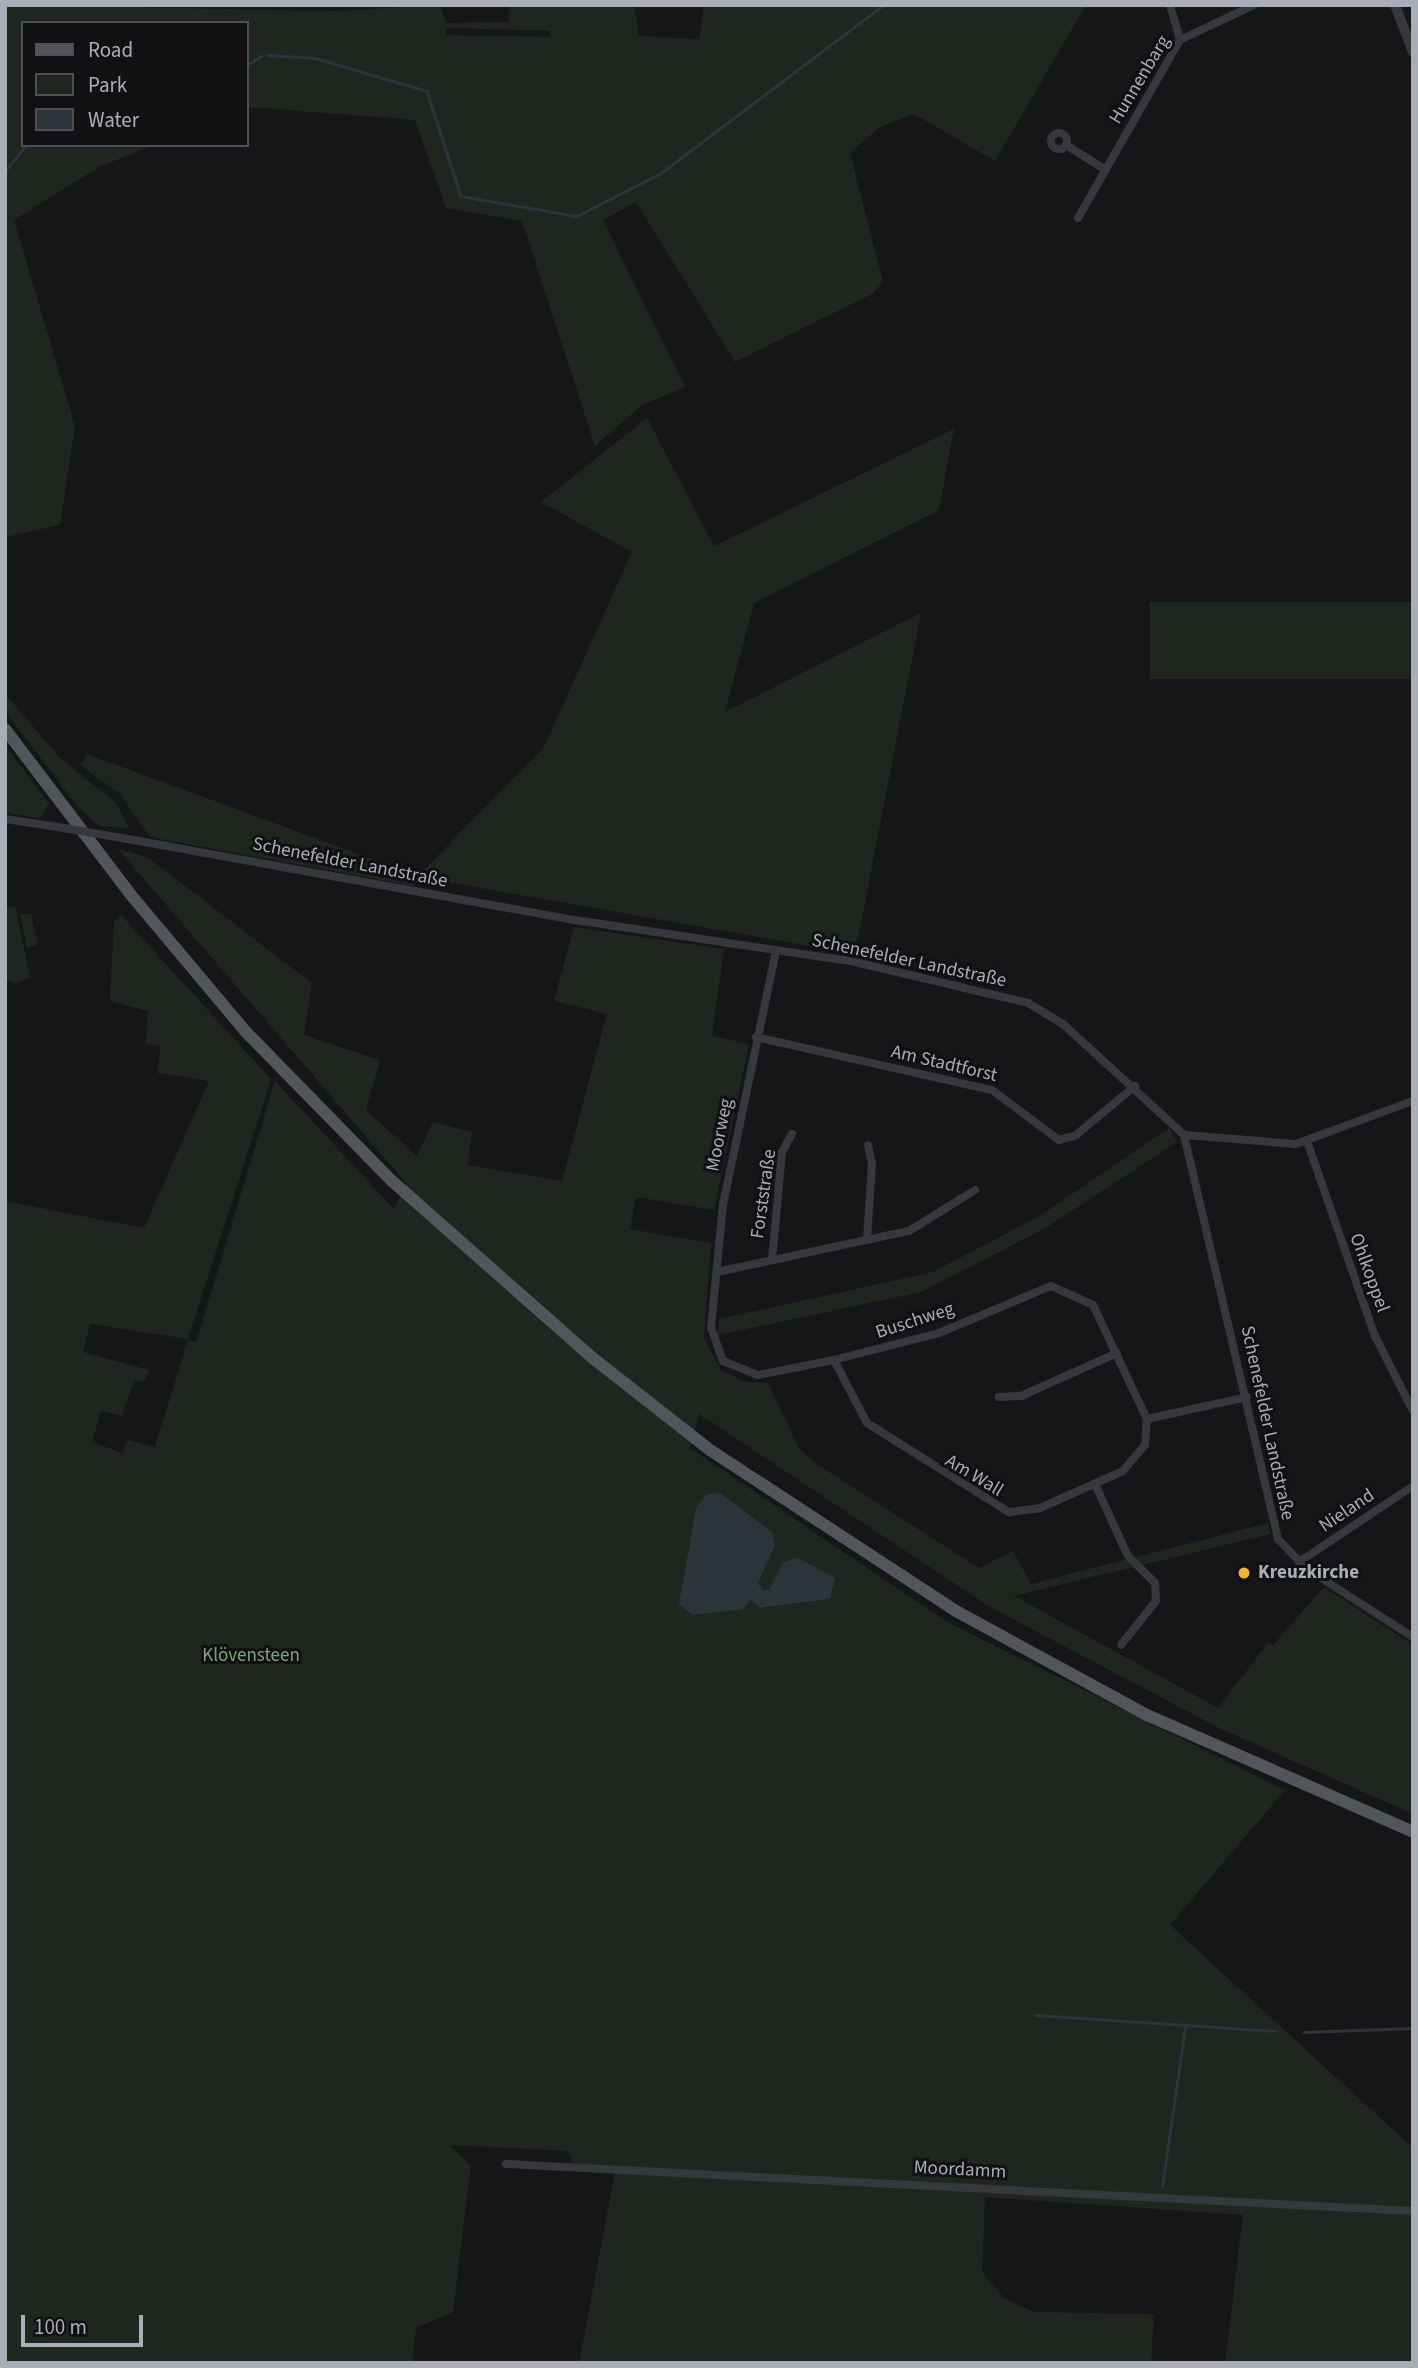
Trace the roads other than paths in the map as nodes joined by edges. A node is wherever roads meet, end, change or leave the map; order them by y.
1 (1170, 5) edge
2 (1254, 5) edge
3 (1395, 5) edge
4 (1180, 40) junction
5 (1413, 52) edge
6 (1066, 145) dead end
7 (1106, 170) junction
8 (1078, 218) dead end
9 (5, 729) edge
10 (5, 819) edge
11 (776, 951) junction
12 (756, 1037) junction
13 (1135, 1086) junction
14 (1413, 1101) edge
15 (792, 1134) dead end
16 (1184, 1135) junction
17 (1307, 1141) junction
18 (868, 1145) dead end
19 (975, 1190) dead end
20 (867, 1240) junction
21 (772, 1260) junction
22 (717, 1272) junction
23 (711, 1327) joint
24 (1117, 1353) junction
25 (834, 1360) junction
26 (999, 1397) dead end
27 (1247, 1397) junction
28 (1413, 1412) edge
29 (1147, 1419) junction
30 (1095, 1484) junction
31 (1413, 1486) edge
32 (1299, 1562) junction
33 (1413, 1637) edge
34 (1121, 1645) dead end
35 (1413, 1832) edge
36 (506, 2164) dead end
37 (1413, 2211) edge

1 - 4 street
2 - 4 street, Hunnenbarg
3 - 5 street
4 - 7 street, Hunnenbarg
6 - 7 street
7 - 8 street, Hunnenbarg
9 - 35 main road
10 - 11 street, Schenefelder Landstraße, bridge
11 - 12 street, Moorweg
11 - 13 street, Schenefelder Landstraße
12 - 13 street, Am Stadtforst
12 - 22 street, Moorweg
13 - 16 street, Schenefelder Landstraße
14 - 17 street
15 - 21 street, Forststraße
16 - 17 street
16 - 27 street, Schenefelder Landstraße
17 - 28 street, Ohlkoppel
18 - 20 street
19 - 20 street, Forststraße
20 - 21 street, Forststraße
21 - 22 street, Forststraße
22 - 23 street, Moorweg
23 - 25 street, Buschweg
24 - 25 street, Buschweg
24 - 26 street
24 - 29 street, Buschweg
25 - 30 street, Am Wall
27 - 29 street
27 - 32 street, Schenefelder Landstraße
29 - 30 street, Am Wall
30 - 34 street
31 - 32 street, Nieland
32 - 33 street, Schenefelder Landstraße
36 - 37 street, Moordamm

